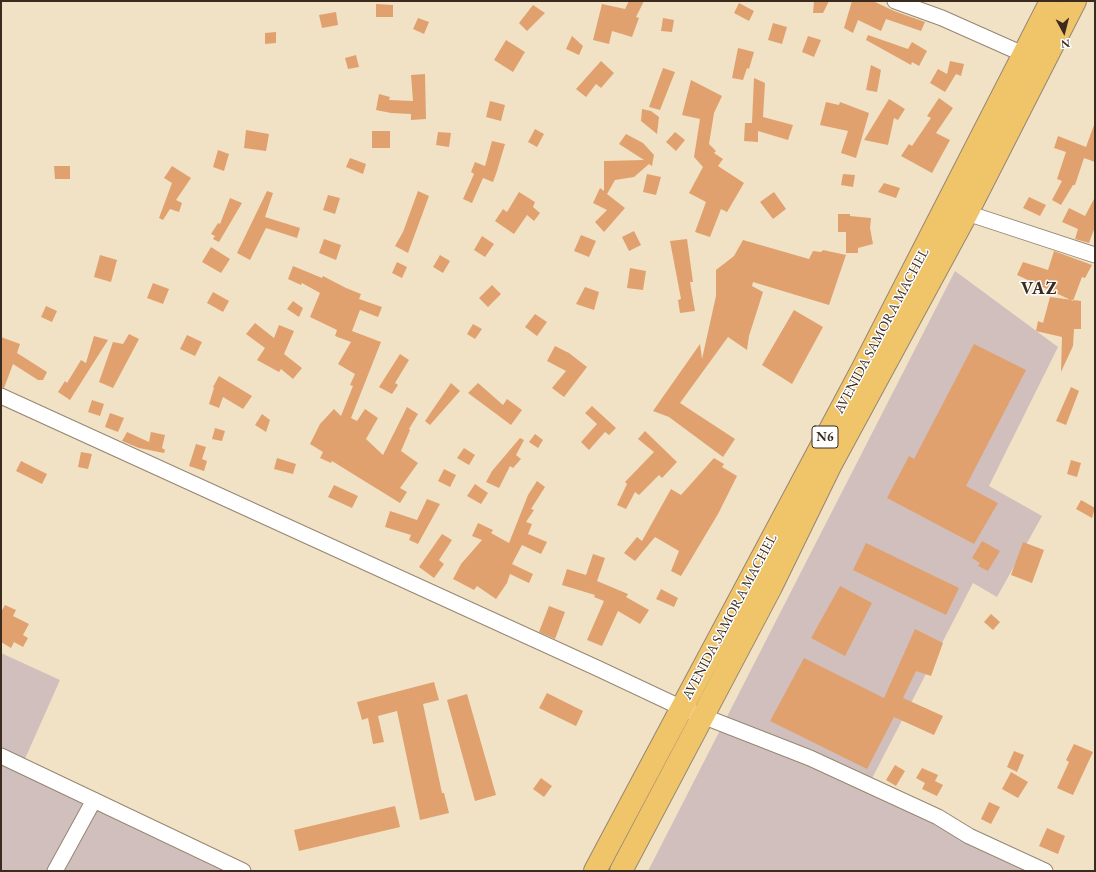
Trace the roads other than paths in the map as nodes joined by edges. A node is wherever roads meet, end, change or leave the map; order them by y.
1 (895, 1) edge
2 (1051, 1) edge
3 (1075, 1) edge
4 (1024, 54) junction
5 (967, 213) junction
6 (1095, 255) edge
7 (1, 396) edge
8 (682, 708) junction
9 (702, 717) junction
10 (1, 756) edge
11 (94, 800) junction
12 (55, 871) edge
13 (243, 871) edge
14 (595, 871) edge
15 (621, 871) edge
16 (1045, 871) edge

1 - 4 street
2 - 4 highway, AVENIDA SAMORA MACHEL / N6
3 - 5 highway, AVENIDA SAMORA MACHEL / N6
4 - 8 highway, AVENIDA SAMORA MACHEL / N6
5 - 6 street
5 - 9 highway, AVENIDA SAMORA MACHEL / N6
7 - 8 street
8 - 9 street
8 - 14 highway, AVENIDA SAMORA MACHEL / N6
9 - 15 highway, AVENIDA SAMORA MACHEL / N6
9 - 16 street
10 - 11 street
11 - 12 street
11 - 13 street

